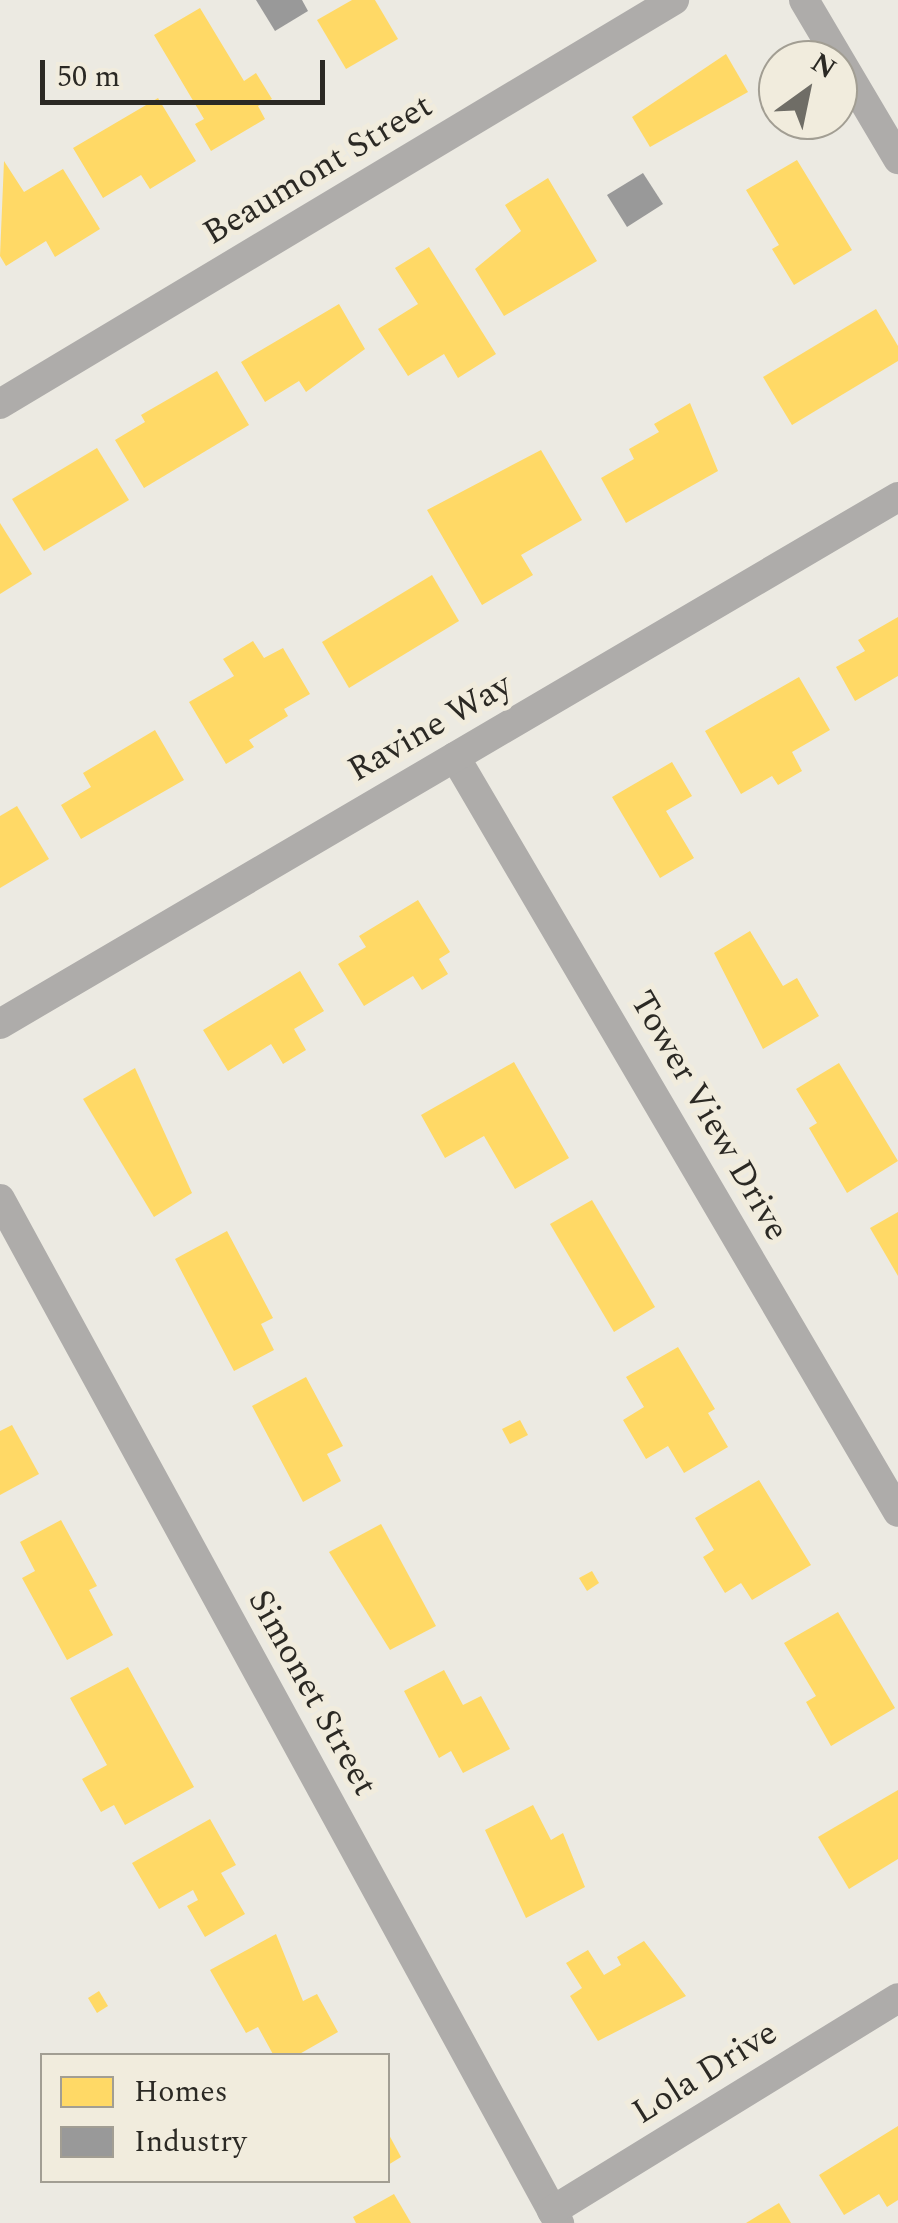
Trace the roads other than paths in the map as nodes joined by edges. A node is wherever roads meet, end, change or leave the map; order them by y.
1 (674, 0) edge
2 (804, 0) edge
3 (898, 159) edge
4 (0, 404) edge
5 (898, 497) edge
6 (455, 757) junction
7 (0, 1024) edge
8 (0, 1199) edge
9 (898, 1512) edge
10 (898, 1998) edge
11 (556, 2217) edge

1 - 4 street, Beaumont Street
2 - 3 street
5 - 6 street, Ravine Way
6 - 7 street, Ravine Way
6 - 9 street, Tower View Drive
8 - 11 street, Simonet Street
10 - 11 street, Lola Drive

